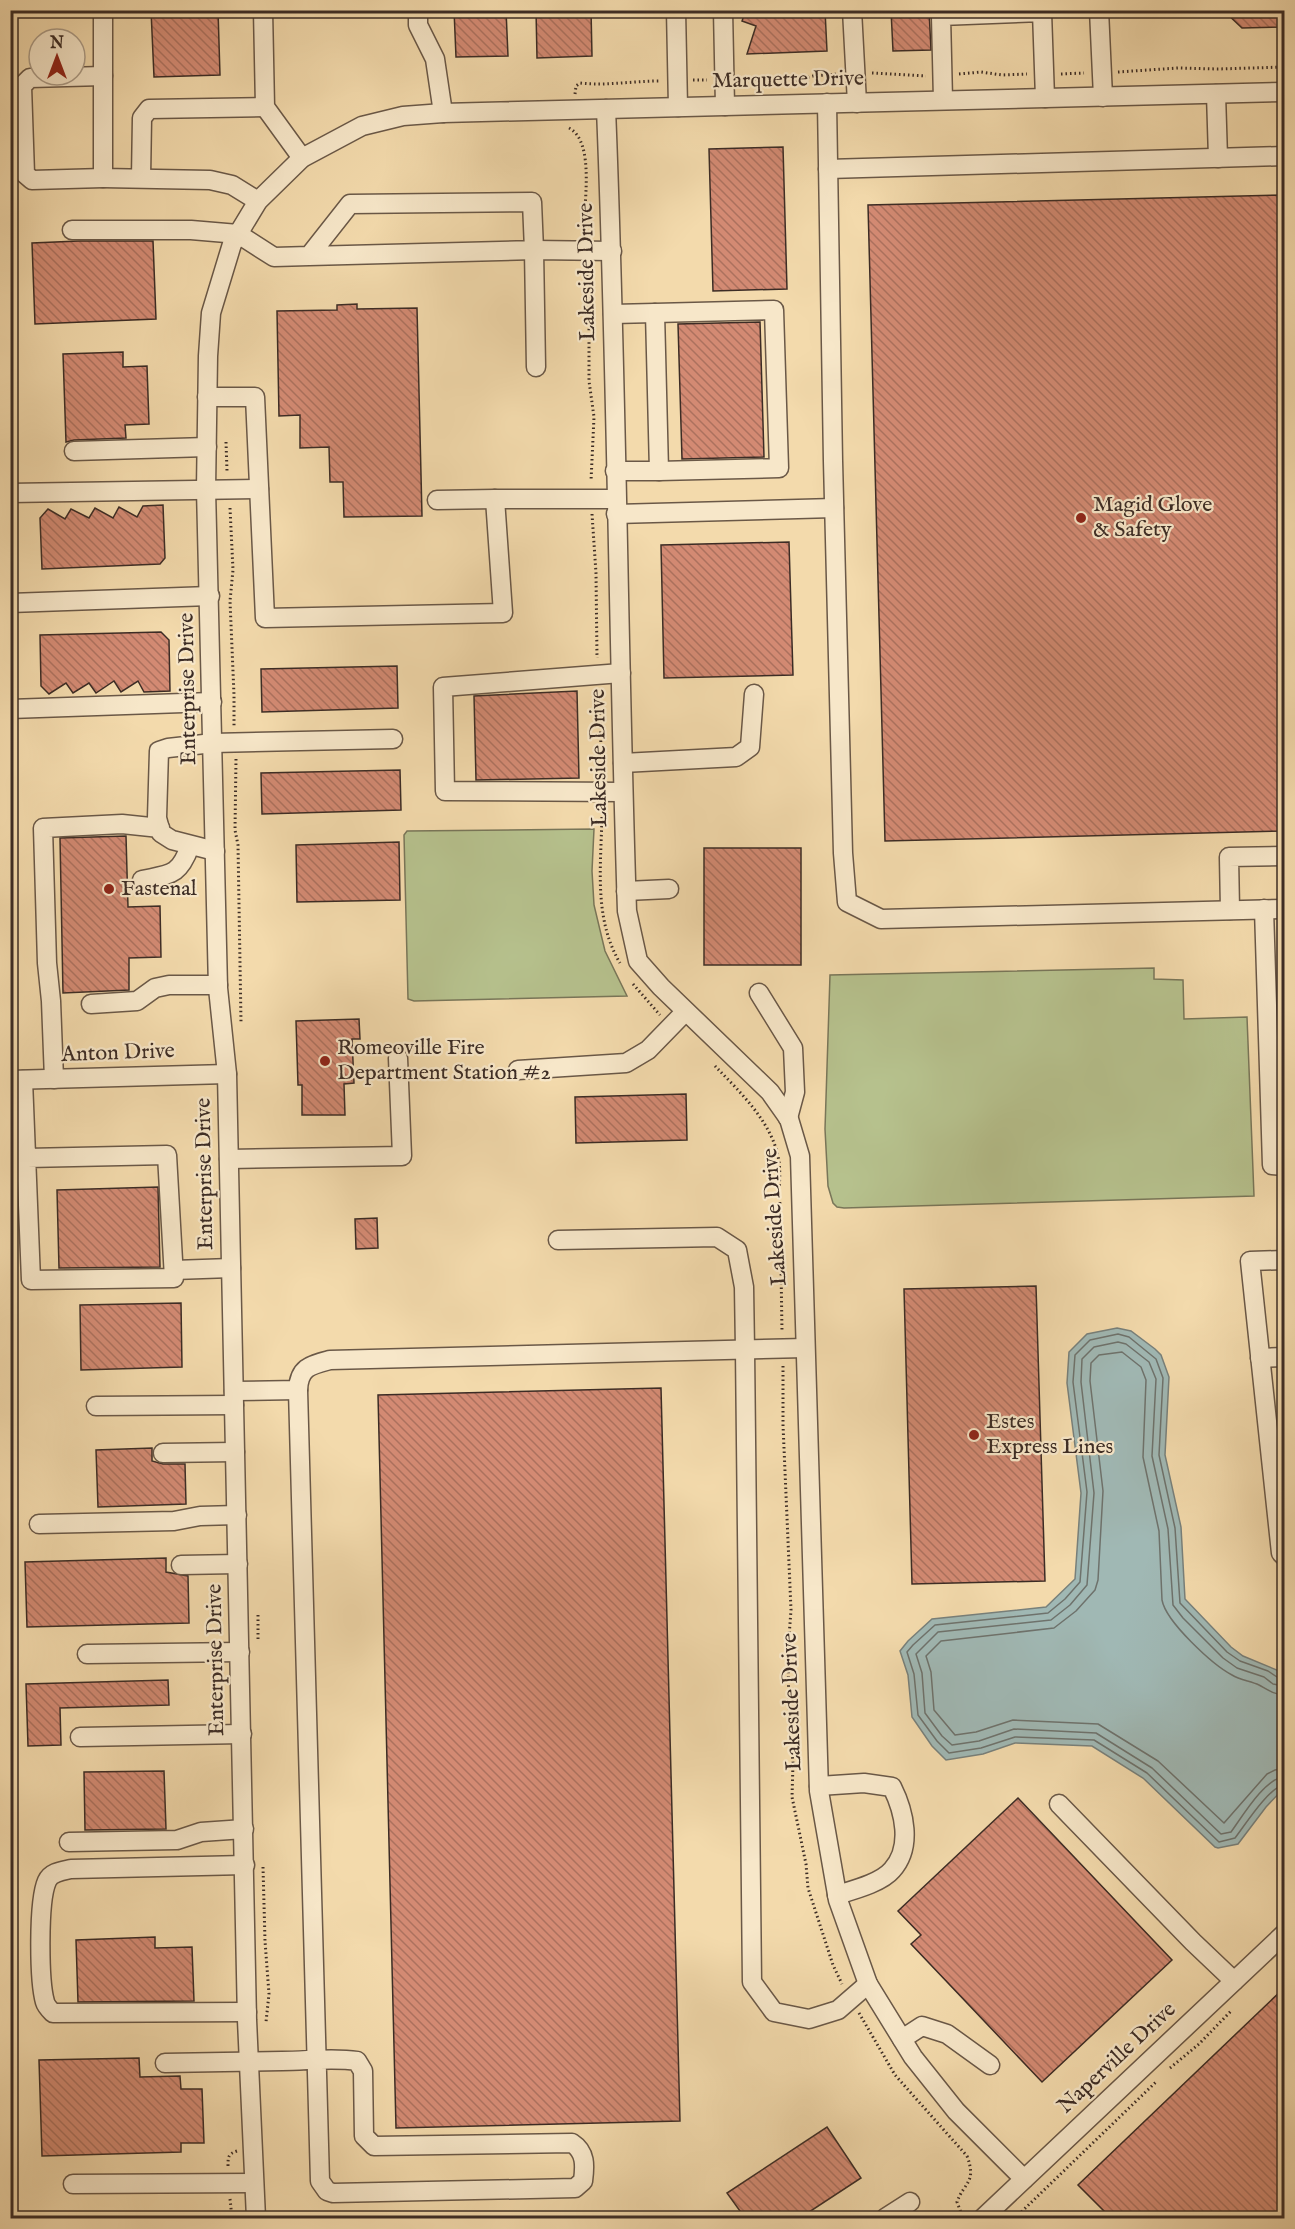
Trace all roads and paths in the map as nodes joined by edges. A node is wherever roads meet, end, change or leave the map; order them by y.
1 (103, 10) edge
2 (263, 10) edge
3 (418, 10) edge
4 (676, 10) edge
5 (723, 10) edge
6 (852, 10) edge
7 (1099, 10) edge
8 (1284, 67) edge
9 (1102, 73) junction
10 (856, 74) junction
11 (1044, 74) junction
12 (103, 76) junction
13 (942, 76) junction
14 (725, 80) junction
15 (678, 81) junction
16 (1284, 92) edge
17 (1216, 94) junction
18 (1103, 97) junction
19 (1045, 98) junction
20 (943, 100) junction
21 (827, 103) junction
22 (858, 103) junction
23 (725, 106) junction
24 (265, 107) junction
25 (678, 107) junction
26 (606, 109) junction
27 (575, 110) junction
28 (443, 113) junction
29 (567, 127) dead end
30 (1284, 156) edge
31 (302, 158) junction
32 (1218, 158) junction
33 (828, 169) junction
34 (104, 178) junction
35 (141, 178) junction
36 (258, 201) junction
37 (72, 230) dead end
38 (238, 234) junction
39 (534, 250) junction
40 (585, 250) junction
41 (612, 250) junction
42 (309, 256) junction
43 (655, 313) junction
44 (613, 314) junction
45 (536, 367) dead end
46 (207, 397) junction
47 (226, 436) dead end
48 (207, 447) junction
49 (74, 451) dead end
50 (615, 471) junction
51 (659, 471) junction
52 (206, 489) junction
53 (229, 489) junction
54 (259, 489) junction
55 (10, 493) edge
56 (591, 499) junction
57 (437, 500) dead end
58 (495, 500) junction
59 (616, 506) junction
60 (834, 508) junction
61 (210, 596) junction
62 (10, 603) edge
63 (621, 673) junction
64 (597, 675) junction
65 (754, 694) dead end
66 (212, 702) junction
67 (10, 709) edge
68 (393, 739) dead end
69 (236, 742) junction
70 (213, 743) junction
71 (623, 763) junction
72 (602, 792) junction
73 (623, 792) junction
74 (158, 823) junction
75 (190, 846) junction
76 (215, 851) junction
77 (1284, 856) edge
78 (142, 880) dead end
79 (669, 890) dead end
80 (626, 891) junction
81 (1264, 909) junction
82 (1284, 909) edge
83 (1230, 910) junction
84 (625, 971) dead end
85 (631, 980) dead end
86 (218, 985) junction
87 (759, 993) dead end
88 (91, 1004) dead end
89 (685, 1012) junction
90 (672, 1026) junction
91 (242, 1029) dead end
92 (398, 1058) dead end
93 (711, 1062) dead end
94 (518, 1070) dead end
95 (226, 1074) junction
96 (54, 1079) junction
97 (17, 1080) edge
98 (788, 1118) junction
99 (27, 1158) junction
100 (229, 1160) junction
101 (1284, 1166) edge
102 (558, 1239) dead end
103 (1284, 1260) edge
104 (231, 1268) junction
105 (174, 1270) junction
106 (783, 1348) junction
107 (805, 1348) junction
108 (745, 1350) junction
109 (1260, 1358) junction
110 (1284, 1358) edge
111 (298, 1390) junction
112 (234, 1398) junction
113 (96, 1406) dead end
114 (235, 1452) junction
115 (163, 1453) dead end
116 (237, 1515) junction
117 (39, 1524) dead end
118 (1284, 1556) edge
119 (238, 1564) junction
120 (181, 1565) dead end
121 (257, 1612) dead end
122 (258, 1648) dead end
123 (240, 1652) junction
124 (87, 1654) dead end
125 (242, 1734) junction
126 (80, 1737) dead end
127 (819, 1786) junction
128 (1059, 1804) dead end
129 (244, 1829) junction
130 (69, 1842) dead end
131 (254, 1862) junction
132 (837, 1895) junction
133 (1284, 1934) edge
134 (1234, 1981) junction
135 (868, 1984) junction
136 (850, 1999) junction
137 (1231, 2010) dead end
138 (247, 2012) junction
139 (266, 2029) dead end
140 (902, 2039) junction
141 (315, 2060) junction
142 (165, 2062) dead end
143 (249, 2062) junction
144 (990, 2065) dead end
145 (1167, 2071) dead end
146 (1159, 2078) dead end
147 (252, 2146) junction
148 (1024, 2179) junction
149 (229, 2183) junction
150 (253, 2183) junction
151 (73, 2184) dead end
152 (910, 2202) dead end
153 (231, 2218) edge
154 (256, 2218) edge
155 (885, 2218) edge
156 (963, 2218) edge
157 (982, 2218) edge
158 (1015, 2218) edge

1 - 12 street
2 - 24 street
3 - 28 street
4 - 15 street
5 - 14 street
6 - 10 street
7 - 9 street
8 - 9 path
9 - 11 path
9 - 18 street
10 - 13 path
10 - 14 path
10 - 22 street
11 - 13 path
11 - 13 street
11 - 19 street
12 - 34 street
12 - 34 street
13 - 20 street
14 - 15 path
14 - 23 street
15 - 25 street
15 - 27 path
16 - 17 street, Marquette Drive
17 - 18 street, Marquette Drive
17 - 32 street
18 - 19 street, Marquette Drive
19 - 20 street, Marquette Drive
20 - 22 street, Marquette Drive
21 - 22 street, Marquette Drive
21 - 23 street, Marquette Drive
21 - 33 street
23 - 25 street, Marquette Drive
24 - 31 street
24 - 35 street
25 - 26 street, Marquette Drive
26 - 27 street, Marquette Drive
26 - 41 street, Lakeside Drive
27 - 28 street, Marquette Drive
28 - 31 street, Marquette Drive
29 - 40 path
30 - 32 street
31 - 36 street, Enterprise Drive
32 - 33 street
33 - 60 street
34 - 35 street
35 - 36 street
36 - 38 street, Enterprise Drive
37 - 38 street
38 - 42 street
38 - 46 street, Enterprise Drive
39 - 40 street
39 - 42 street
39 - 42 street
39 - 45 street
40 - 41 street
40 - 56 path
41 - 44 street, Lakeside Drive
43 - 44 street
43 - 51 street
43 - 51 street
44 - 50 street, Lakeside Drive
46 - 48 street, Enterprise Drive
46 - 54 street
47 - 53 path
48 - 49 street
48 - 52 street, Enterprise Drive
50 - 51 street
50 - 59 street, Lakeside Drive
52 - 53 street
52 - 55 street
52 - 61 street, Enterprise Drive
53 - 54 street
53 - 69 path
54 - 58 street
56 - 58 street
56 - 59 street
56 - 64 path
57 - 58 street
59 - 60 street
59 - 63 street, Lakeside Drive
60 - 83 street
61 - 62 street
61 - 66 street, Enterprise Drive
63 - 64 street
63 - 71 street, Lakeside Drive
64 - 72 path
64 - 72 street
65 - 71 street
66 - 67 street
66 - 70 street, Enterprise Drive
68 - 69 street
69 - 70 street
69 - 91 path
70 - 74 street
70 - 76 street, Enterprise Drive
71 - 73 street, Lakeside Drive
72 - 73 street
72 - 84 path
73 - 80 street, Lakeside Drive
74 - 75 street
74 - 96 street
75 - 76 street
75 - 78 street
76 - 86 street, Enterprise Drive
77 - 83 street
79 - 80 street
80 - 89 street, Lakeside Drive
81 - 82 street
81 - 83 street
81 - 101 street
85 - 90 path
86 - 88 street
86 - 95 street, Enterprise Drive
87 - 98 street
89 - 90 street
89 - 98 street, Lakeside Drive
90 - 94 street
92 - 100 street
93 - 106 path
95 - 96 street, Anton Drive
95 - 100 street, Enterprise Drive
96 - 97 street, Anton Drive
97 - 99 street
98 - 107 street, Lakeside Drive
99 - 105 street
99 - 105 street
100 - 104 street, Enterprise Drive
102 - 108 street
103 - 109 street
104 - 105 street
104 - 112 street, Enterprise Drive
106 - 107 street
106 - 108 street
106 - 136 path
107 - 127 street, Lakeside Drive
108 - 111 street
108 - 136 street
109 - 110 street
109 - 118 street
111 - 112 street
111 - 141 street
112 - 113 street
112 - 114 street, Enterprise Drive
114 - 115 street
114 - 116 street, Enterprise Drive
116 - 117 street
116 - 119 street, Enterprise Drive
119 - 120 street
119 - 123 street, Enterprise Drive
121 - 122 path
123 - 124 street
123 - 125 street, Enterprise Drive
125 - 126 street
125 - 129 street, Enterprise Drive
127 - 132 street, Lakeside Drive
127 - 132 street
128 - 134 street
129 - 130 street
129 - 131 street, Enterprise Drive
131 - 138 street, Enterprise Drive
131 - 138 street
131 - 139 path
132 - 135 street, Lakeside Drive
133 - 134 street, Naperville Drive
134 - 148 street, Naperville Drive
135 - 136 street
135 - 140 street, Lakeside Drive
136 - 156 path
137 - 145 path
138 - 143 street, Enterprise Drive
140 - 144 street
140 - 148 street, Lakeside Drive
141 - 141 street
141 - 143 street
142 - 143 street
143 - 147 street, Enterprise Drive
146 - 158 path
147 - 149 path
147 - 150 street, Enterprise Drive
148 - 157 street, Naperville Drive
149 - 150 street
149 - 151 street
149 - 153 path
150 - 154 street, Enterprise Drive
152 - 155 street

